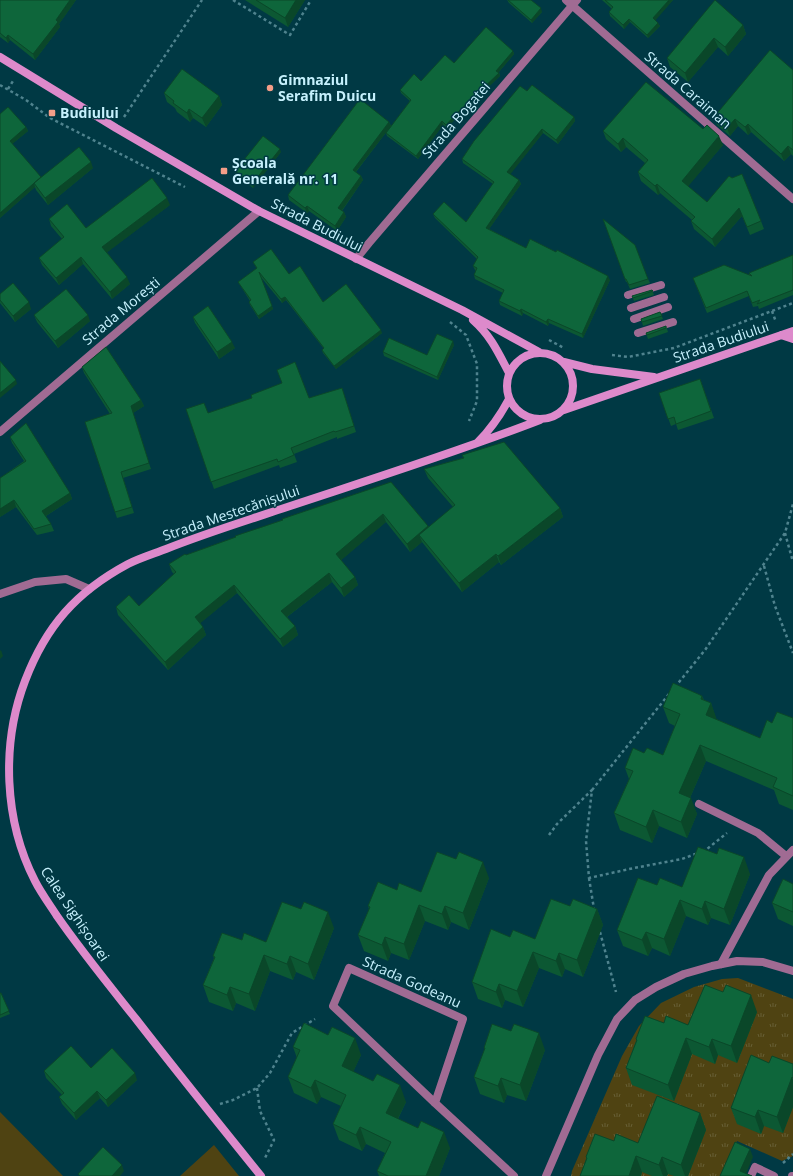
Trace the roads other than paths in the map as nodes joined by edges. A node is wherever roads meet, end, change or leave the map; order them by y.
1 (566, 0) edge
2 (575, 3) edge
3 (0, 57) edge
4 (793, 199) edge
5 (259, 211) junction
6 (356, 259) junction
7 (661, 285) dead end
8 (628, 296) dead end
9 (664, 297) dead end
10 (668, 307) dead end
11 (631, 308) dead end
12 (462, 310) junction
13 (634, 319) dead end
14 (673, 322) dead end
15 (793, 330) edge
16 (638, 333) dead end
17 (781, 335) junction
18 (793, 339) edge
19 (539, 352) junction
20 (564, 362) junction
21 (508, 373) junction
22 (657, 378) junction
23 (509, 399) junction
24 (564, 410) junction
25 (540, 420) junction
26 (0, 432) edge
27 (475, 444) junction
28 (89, 589) junction
29 (0, 594) edge
30 (699, 804) dead end
31 (793, 850) edge
32 (786, 856) junction
33 (721, 964) junction
34 (793, 971) edge
35 (435, 1103) junction
36 (260, 1174) edge
37 (514, 1176) edge
38 (546, 1176) edge
39 (751, 1176) edge
40 (774, 1176) edge

1 - 2 street, Strada Caraiman
2 - 4 street, Strada Caraiman
2 - 6 street, Strada Bogatei
3 - 5 main road, Strada Budiului
5 - 6 main road, Strada Budiului
5 - 26 street, Strada Morești
6 - 12 main road, Strada Budiului
7 - 8 street
9 - 11 street
10 - 13 street
12 - 19 main road, Strada Budiului
12 - 21 main road, Strada Budiului
14 - 16 street
15 - 17 main road, Strada Budiului
17 - 18 main road
17 - 22 main road, Strada Budiului
19 - 20 main road
19 - 21 main road
20 - 22 main road, Strada Budiului
20 - 24 main road
21 - 23 main road
22 - 24 main road, Strada Budiului
23 - 25 main road
23 - 27 main road, Strada Mestecănișului
24 - 25 main road
25 - 27 main road, Strada Mestecănișului
27 - 28 main road, Strada Mestecănișului
28 - 29 street
28 - 36 main road, Calea Sighișoarei
30 - 32 street
31 - 32 street
32 - 33 street
33 - 34 street
33 - 38 street
35 - 35 street, Strada Godeanu
35 - 37 street, Strada Godeanu
39 - 40 street

